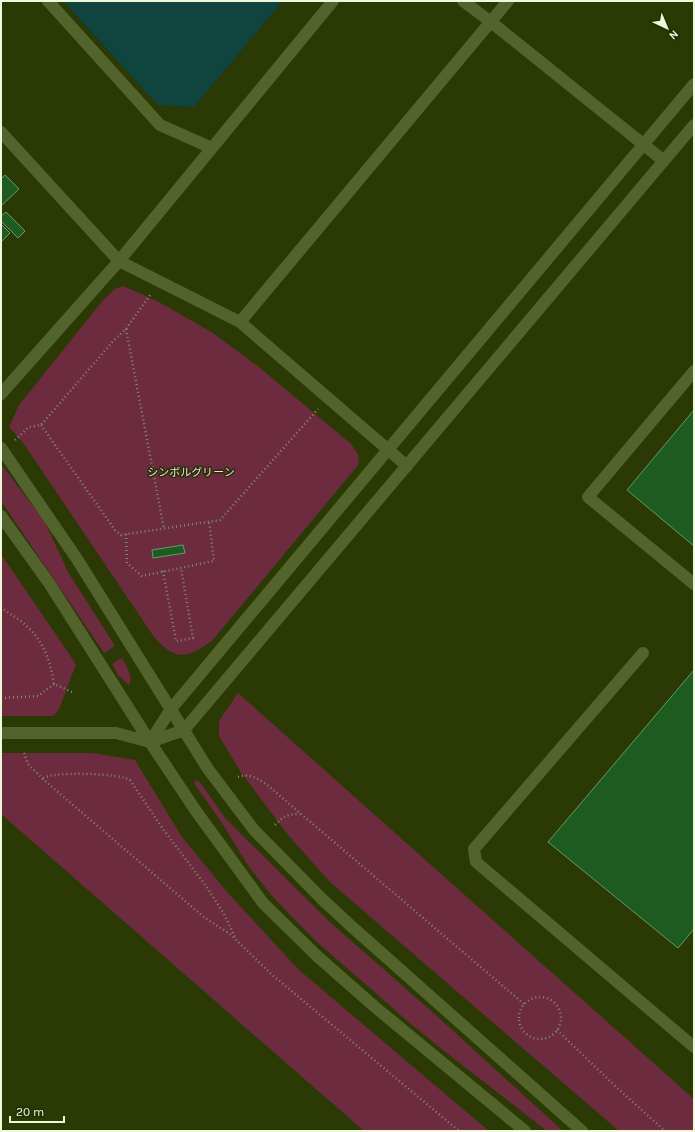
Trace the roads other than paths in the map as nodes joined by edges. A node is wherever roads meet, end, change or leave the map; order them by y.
1 (48, 1) edge
2 (333, 1) edge
3 (463, 1) edge
4 (508, 1) edge
5 (491, 22) junction
6 (694, 84) edge
7 (694, 125) edge
8 (1, 132) edge
9 (643, 145) junction
10 (212, 148) junction
11 (664, 162) junction
12 (118, 261) junction
13 (240, 322) junction
14 (694, 371) edge
15 (1, 394) edge
16 (1, 448) edge
17 (388, 450) junction
18 (407, 466) junction
19 (1, 516) edge
20 (694, 584) edge
21 (643, 653) dead end
22 (171, 709) junction
23 (184, 730) junction
24 (1, 733) edge
25 (150, 742) junction
26 (694, 1047) edge
27 (525, 1131) edge
28 (582, 1131) edge

1 - 10 street
2 - 10 street
3 - 5 street
4 - 5 street
5 - 9 street
5 - 13 street
6 - 9 street
7 - 11 street
8 - 12 street
9 - 11 street
9 - 17 street
10 - 12 street
11 - 18 street
12 - 13 street
12 - 15 street
13 - 17 street
14 - 20 street
16 - 22 street
17 - 18 street
17 - 22 street
18 - 23 street
19 - 25 street
21 - 26 street
22 - 23 street
22 - 25 street
23 - 25 street
23 - 28 street
24 - 25 street
25 - 27 street

